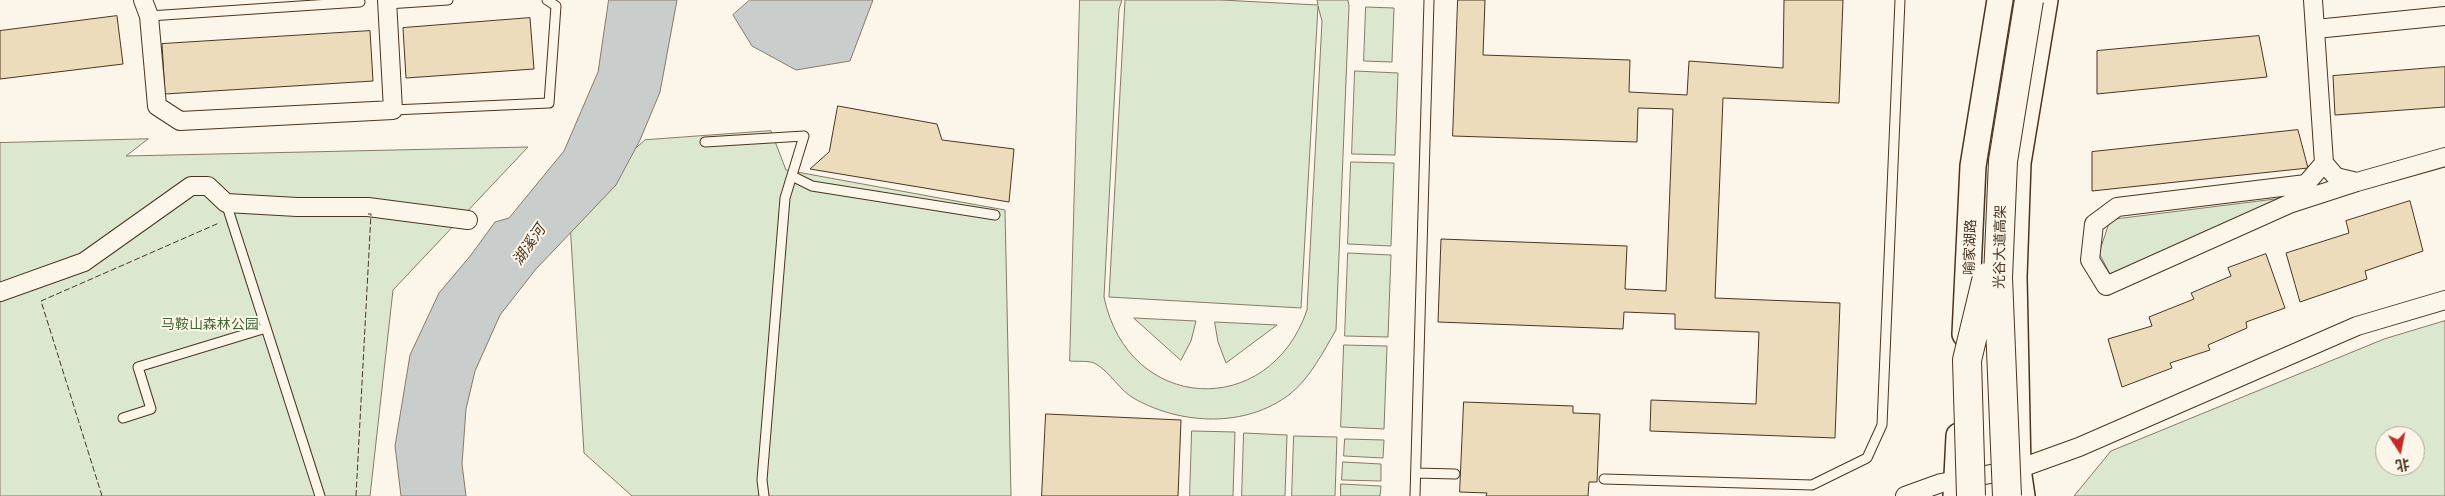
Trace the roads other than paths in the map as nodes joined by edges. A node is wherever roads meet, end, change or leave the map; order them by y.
1 (448, 0) edge
2 (548, 0) edge
3 (1429, 0) edge
4 (1900, 0) edge
5 (2000, 0) edge
6 (2018, 0) edge
7 (2029, 0) edge
8 (2045, 0) edge
9 (2313, 0) edge
10 (360, 2) dead end
11 (387, 2) edge
12 (146, 8) edge
13 (2445, 16) edge
14 (2316, 29) junction
15 (393, 110) junction
16 (705, 142) dead end
17 (2445, 157) edge
18 (2324, 163) junction
19 (792, 176) junction
20 (2357, 182) junction
21 (226, 204) junction
22 (995, 215) dead end
23 (468, 220) dead end
24 (1987, 277) junction
25 (0, 292) edge
26 (2445, 300) edge
27 (266, 328) junction
28 (122, 418) dead end
29 (2018, 469) junction
30 (1416, 473) junction
31 (1455, 474) dead end
32 (1604, 478) dead end
33 (1961, 491) edge
34 (320, 496) edge
35 (764, 496) edge
36 (1415, 496) edge
37 (1905, 496) edge
38 (1996, 496) edge
39 (2007, 496) edge
40 (2022, 496) edge

1 - 11 lane
2 - 15 lane
3 - 30 lane
4 - 32 lane
5 - 33 main road, 喻家湖路
6 - 24 highway, 光谷大道高架
7 - 39 highway, 光谷大道高架, bridge
8 - 29 main road
9 - 14 street
10 - 12 lane
11 - 15 street
12 - 15 street
13 - 14 street
14 - 18 street
16 - 19 lane
17 - 20 street
18 - 20 street
18 - 20 street
19 - 22 lane
19 - 35 lane
21 - 23 street
21 - 25 street
21 - 27 lane
24 - 33 highway, bridge
24 - 38 highway, 光谷大道高架, bridge
26 - 29 street
27 - 28 lane
27 - 34 lane
29 - 33 street
29 - 40 main road
30 - 31 lane
30 - 36 lane
33 - 37 street

